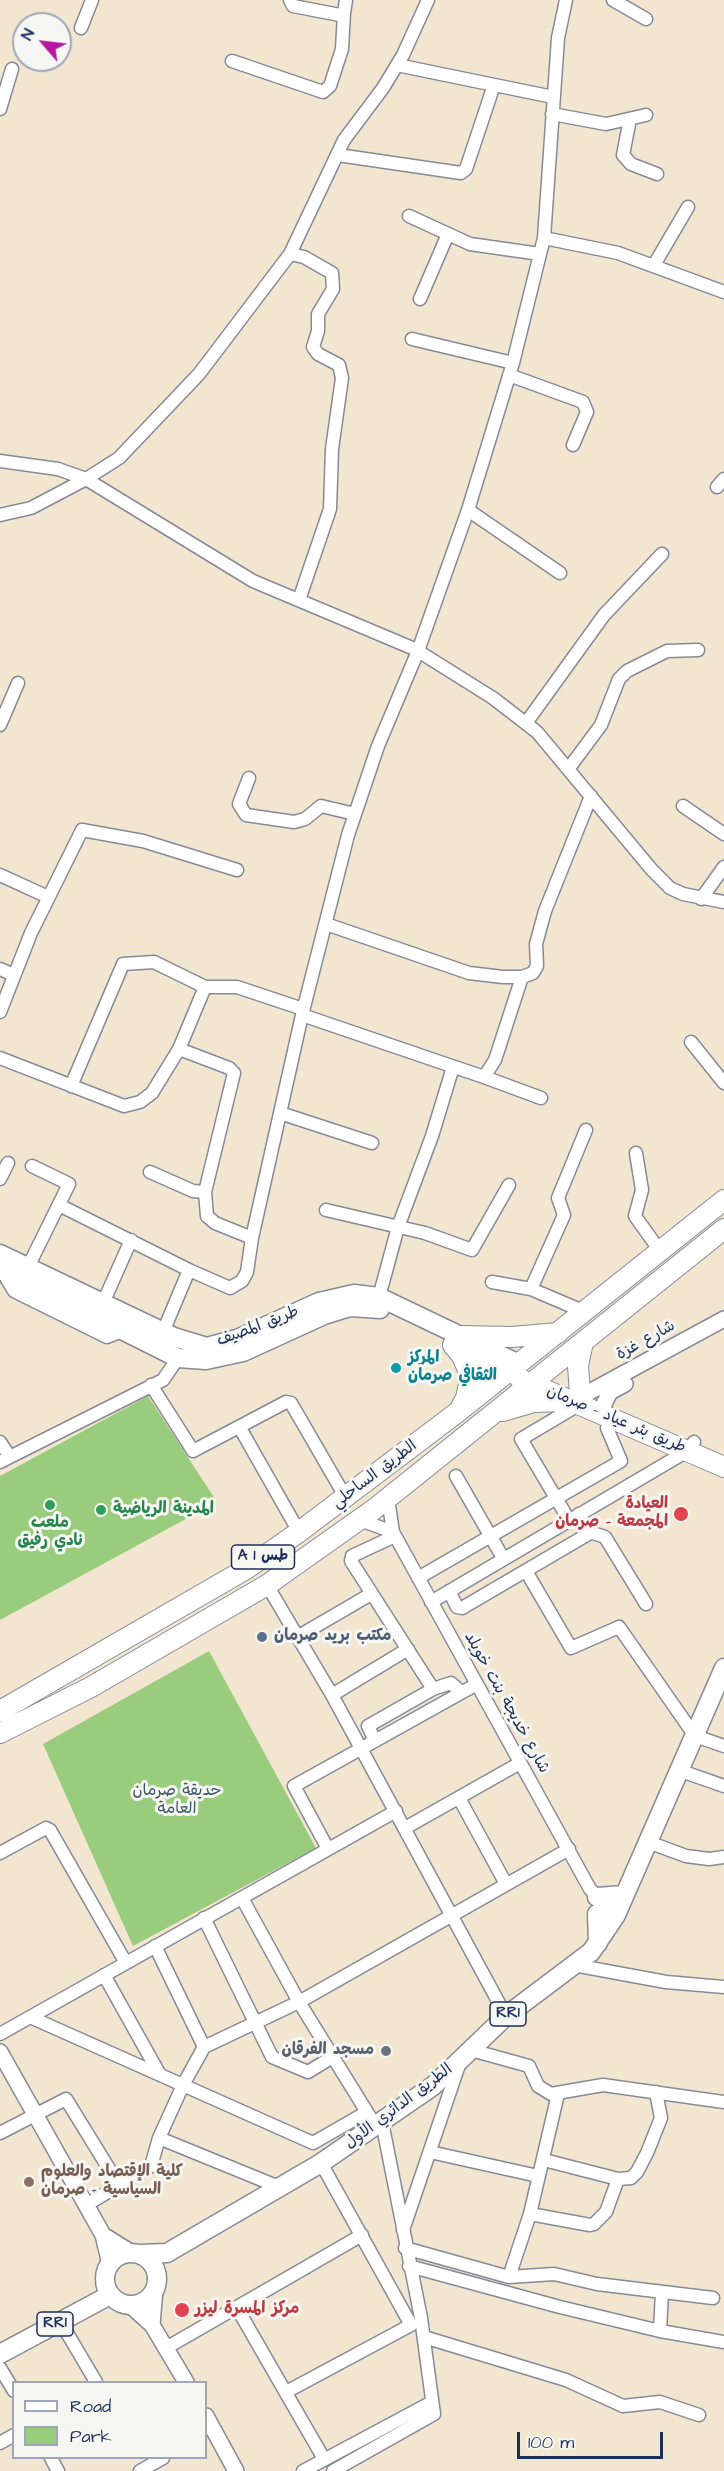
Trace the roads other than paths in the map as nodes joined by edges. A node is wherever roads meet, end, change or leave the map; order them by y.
1 (92, 0) edge
2 (290, 0) edge
3 (346, 0) edge
4 (428, 0) edge
5 (566, 0) edge
6 (613, 0) edge
7 (344, 13) junction
8 (646, 19) dead end
9 (81, 28) dead end
10 (232, 61) dead end
11 (397, 65) junction
12 (12, 69) dead end
13 (494, 85) junction
14 (553, 96) junction
15 (0, 109) edge
16 (552, 114) junction
17 (646, 115) dead end
18 (630, 119) junction
19 (338, 155) junction
20 (657, 174) dead end
21 (688, 207) dead end
22 (409, 216) dead end
23 (448, 234) junction
24 (544, 238) junction
25 (290, 254) junction
26 (540, 254) junction
27 (654, 265) junction
28 (724, 292) edge
29 (420, 299) dead end
30 (412, 339) dead end
31 (511, 369) junction
32 (573, 444) dead end
33 (0, 461) edge
34 (86, 479) junction
35 (468, 510) junction
36 (0, 515) edge
37 (662, 554) dead end
38 (560, 573) dead end
39 (299, 600) junction
40 (698, 650) dead end
41 (418, 651) junction
42 (18, 683) dead end
43 (526, 723) junction
44 (0, 725) edge
45 (569, 768) junction
46 (249, 778) dead end
47 (591, 796) junction
48 (683, 806) dead end
49 (355, 814) junction
50 (724, 834) edge
51 (724, 867) edge
52 (237, 870) dead end
53 (0, 875) edge
54 (48, 897) junction
55 (701, 898) junction
56 (724, 902) edge
57 (326, 924) junction
58 (0, 969) edge
59 (14, 975) junction
60 (522, 977) junction
61 (206, 987) junction
62 (0, 1012) edge
63 (303, 1012) junction
64 (691, 1042) dead end
65 (179, 1049) junction
66 (0, 1058) edge
67 (453, 1067) junction
68 (484, 1077) junction
69 (724, 1083) edge
70 (71, 1086) junction
71 (541, 1098) dead end
72 (280, 1113) junction
73 (586, 1130) dead end
74 (372, 1143) dead end
75 (636, 1153) dead end
76 (8, 1162) dead end
77 (32, 1166) dead end
78 (150, 1172) dead end
79 (0, 1179) edge
80 (509, 1185) dead end
81 (205, 1192) junction
82 (724, 1200) edge
83 (59, 1205) junction
84 (326, 1210) dead end
85 (398, 1227) junction
86 (724, 1229) edge
87 (252, 1238) junction
88 (131, 1240) junction
89 (660, 1251) junction
90 (0, 1264) edge
91 (28, 1267) junction
92 (189, 1270) junction
93 (492, 1282) dead end
94 (531, 1289) junction
95 (378, 1297) junction
96 (103, 1303) junction
97 (585, 1312) junction
98 (724, 1318) edge
99 (724, 1330) edge
100 (163, 1332) junction
101 (558, 1333) junction
102 (457, 1341) junction
103 (583, 1342) junction
104 (178, 1358) junction
105 (513, 1368) junction
106 (536, 1379) junction
107 (151, 1385) junction
108 (582, 1397) junction
109 (604, 1404) junction
110 (459, 1411) junction
111 (495, 1414) junction
112 (240, 1428) junction
113 (607, 1428) dead end
114 (0, 1442) edge
115 (692, 1446) junction
116 (724, 1456) edge
117 (5, 1460) edge
118 (724, 1467) edge
119 (456, 1476) dead end
120 (346, 1498) junction
121 (388, 1498) junction
122 (557, 1498) junction
123 (574, 1517) junction
124 (360, 1520) junction
125 (299, 1532) junction
126 (590, 1532) junction
127 (394, 1534) junction
128 (490, 1537) junction
129 (503, 1558) junction
130 (526, 1570) junction
131 (418, 1578) junction
132 (267, 1585) junction
133 (449, 1591) junction
134 (371, 1594) junction
135 (431, 1602) junction
136 (646, 1604) dead end
137 (299, 1636) junction
138 (408, 1649) junction
139 (724, 1668) edge
140 (477, 1684) junction
141 (433, 1689) junction
142 (461, 1692) junction
143 (332, 1695) junction
144 (0, 1711) edge
145 (0, 1733) edge
146 (695, 1736) junction
147 (375, 1741) junction
148 (724, 1746) edge
149 (362, 1749) junction
150 (520, 1763) junction
151 (681, 1771) junction
152 (724, 1786) edge
153 (459, 1798) junction
154 (396, 1811) junction
155 (405, 1828) junction
156 (648, 1842) junction
157 (328, 1849) junction
158 (569, 1849) junction
159 (0, 1853) edge
160 (724, 1857) edge
161 (506, 1884) junction
162 (624, 1895) junction
163 (242, 1898) junction
164 (602, 1908) junction
165 (453, 1914) junction
166 (204, 1918) junction
167 (155, 1946) junction
168 (126, 1963) junction
169 (574, 1965) junction
170 (104, 1976) junction
171 (724, 1987) edge
172 (299, 2002) junction
173 (30, 2016) junction
174 (506, 2016) junction
175 (256, 2022) junction
176 (0, 2034) edge
177 (204, 2047) junction
178 (0, 2052) edge
179 (466, 2055) junction
180 (334, 2056) junction
181 (160, 2075) junction
182 (183, 2085) junction
183 (656, 2092) junction
184 (558, 2094) junction
185 (724, 2102) edge
186 (34, 2113) junction
187 (375, 2120) junction
188 (0, 2133) edge
189 (159, 2138) junction
190 (430, 2152) junction
191 (544, 2160) junction
192 (321, 2163) junction
193 (538, 2176) junction
194 (618, 2179) junction
195 (119, 2185) junction
196 (279, 2187) junction
197 (86, 2205) junction
198 (530, 2214) junction
199 (402, 2231) junction
200 (104, 2235) junction
201 (362, 2235) junction
202 (405, 2248) junction
203 (167, 2253) junction
204 (135, 2254) junction
205 (110, 2264) junction
206 (409, 2266) junction
207 (509, 2277) junction
208 (156, 2283) junction
209 (662, 2292) junction
210 (110, 2295) junction
211 (713, 2298) dead end
212 (130, 2306) junction
213 (237, 2308) junction
214 (60, 2321) junction
215 (416, 2321) junction
216 (152, 2325) junction
217 (660, 2331) junction
218 (424, 2337) junction
219 (724, 2342) edge
220 (166, 2348) junction
221 (0, 2354) edge
222 (0, 2368) edge
223 (95, 2381) edge
224 (185, 2381) edge
225 (12, 2388) edge
226 (286, 2392) junction
227 (432, 2402) junction
228 (699, 2415) dead end
229 (208, 2425) edge
230 (158, 2459) edge
231 (324, 2459) junction
232 (142, 2465) edge
233 (236, 2471) edge
234 (303, 2471) edge
235 (333, 2471) edge

1 - 9 street
2 - 7 street
3 - 7 street
4 - 11 street
5 - 14 street
6 - 8 street
7 - 10 street
11 - 13 street
11 - 19 street
12 - 15 street
13 - 14 street
13 - 19 street
14 - 16 street
16 - 18 street
16 - 24 street
17 - 18 street
18 - 20 street
19 - 25 street
21 - 27 street
22 - 23 street
23 - 26 street
23 - 29 street
24 - 26 street
24 - 27 street
25 - 34 street
25 - 39 street
26 - 31 street
27 - 28 street
30 - 31 street
31 - 32 street
31 - 35 street
33 - 34 street
34 - 36 street
34 - 39 street
35 - 38 street
35 - 41 street
37 - 43 street
39 - 41 street
40 - 45 street
41 - 43 street
41 - 49 street
42 - 44 street
43 - 45 street
45 - 47 street
46 - 49 street
47 - 55 street
47 - 60 street
48 - 50 street
49 - 57 street
51 - 55 street
52 - 54 street
53 - 54 street
54 - 59 street
55 - 56 street
57 - 60 street
57 - 63 street
58 - 59 street
59 - 62 street
60 - 68 street
61 - 63 street
61 - 65 street
61 - 70 street
63 - 67 street
63 - 72 street
64 - 69 street
65 - 70 street
65 - 81 street
66 - 70 street
67 - 68 street
67 - 85 street
68 - 71 street
72 - 74 street
72 - 87 street
73 - 94 street
75 - 89 street
76 - 79 street
77 - 83 street
78 - 81 street
80 - 85 street
81 - 87 street
82 - 89 highway, الطريق الساحلي / A 1 طس
83 - 88 street
83 - 91 street
84 - 85 street
85 - 95 street
86 - 103 highway, الطريق الساحلي / A 1 طس
87 - 92 street
88 - 92 street
88 - 96 street
89 - 97 highway, الطريق الساحلي / A 1 طس
90 - 91 main road, طريق المصيف
90 - 104 main road, طريق المصيف
91 - 96 main road, طريق المصيف
92 - 100 street
93 - 94 street
94 - 97 street
95 - 100 main road, طريق المصيف
95 - 102 main road, طريق المصيف
96 - 100 main road, طريق المصيف
97 - 101 highway, الطريق الساحلي / A 1 طس
98 - 108 street, شارع غزة
99 - 109 street, شارع غزة
101 - 102 highway
101 - 105 highway, الطريق الساحلي / A 1 طس
102 - 104 main road, طريق المصيف
102 - 105 main road, طريق المصيف
102 - 110 highway
103 - 106 highway, الطريق الساحلي / A 1 طس
103 - 108 highway
104 - 107 street
105 - 106 highway, طريق بئر عياد - صرمان
105 - 110 highway, الطريق الساحلي / A 1 طس
106 - 108 highway, طريق بئر عياد - صرمان
106 - 111 highway, الطريق الساحلي / A 1 طس
107 - 112 street
107 - 117 street
108 - 109 highway, طريق بئر عياد - صرمان
108 - 111 highway
108 - 115 highway, طريق بئر عياد - صرمان
108 - 122 street
109 - 115 highway, طريق بئر عياد - صرمان
110 - 120 highway, الطريق الساحلي / A 1 طس
111 - 121 highway, الطريق الساحلي / A 1 طس
112 - 120 street
112 - 125 street
113 - 122 street
114 - 117 street
115 - 116 highway, طريق بئر عياد - صرمان
115 - 118 highway, طريق بئر عياد - صرمان
115 - 123 street
119 - 128 street
120 - 125 highway, الطريق الساحلي / A 1 طس
121 - 124 highway, الطريق الساحلي / A 1 طس
121 - 127 street
122 - 123 street
122 - 128 street
123 - 126 street
123 - 129 street
124 - 127 street
124 - 132 highway, الطريق الساحلي / A 1 طس
125 - 144 highway, الطريق الساحلي / A 1 طس
126 - 130 street
126 - 136 street
127 - 131 street, شارع خديجة بنت خويلد
127 - 134 street
128 - 129 street
128 - 131 street
129 - 133 street
130 - 133 street
130 - 146 street
131 - 135 street, شارع خديجة بنت خويلد
132 - 137 street
132 - 145 highway, الطريق الساحلي / A 1 طس
133 - 135 street
134 - 137 street
134 - 138 street
135 - 140 street, شارع خديجة بنت خويلد
137 - 143 street
138 - 141 street
138 - 143 street
139 - 146 main road, الطريق الدائري الأول / RR1
140 - 142 street
140 - 150 street, شارع خديجة بنت خويلد
141 - 142 street
141 - 147 street
142 - 147 street
143 - 149 street
146 - 148 street
146 - 151 main road, الطريق الدائري الأول / RR1
147 - 149 street
149 - 154 street
149 - 157 street
150 - 153 street
150 - 158 street, شارع خديجة بنت خويلد
151 - 152 street
151 - 156 main road, الطريق الدائري الأول / RR1
153 - 155 street
153 - 161 street
154 - 155 street
154 - 157 street
155 - 165 street
156 - 160 street
156 - 162 main road, الطريق الدائري الأول / RR1
157 - 163 street
158 - 161 street
158 - 164 street, شارع خديجة بنت خويلد
159 - 168 street
161 - 165 street
162 - 164 main road, الطريق الدائري الأول / RR1
162 - 164 main road
163 - 166 street
163 - 172 street
164 - 169 main road, الطريق الدائري الأول / RR1
165 - 172 street
165 - 174 street
166 - 167 street
166 - 175 street
167 - 168 street
167 - 177 street
168 - 170 street
169 - 171 street
169 - 174 main road, الطريق الدائري الأول / RR1
170 - 173 street
170 - 181 street
172 - 175 street
172 - 180 street
173 - 176 street
173 - 181 street
174 - 179 main road, الطريق الدائري الأول / RR1
175 - 177 street
175 - 180 street
177 - 182 street
178 - 186 street
179 - 184 street
179 - 187 main road, الطريق الدائري الأول / RR1
179 - 190 street
180 - 187 street
181 - 182 street
182 - 187 street
182 - 189 street
183 - 184 street
183 - 185 street
183 - 194 street
184 - 191 street
186 - 188 street
186 - 195 street
186 - 197 street
187 - 192 main road, الطريق الدائري الأول / RR1
187 - 199 street
189 - 195 street
189 - 196 street
190 - 193 street
190 - 199 street
191 - 193 street
191 - 194 street
192 - 196 main road, الطريق الدائري الأول / RR1
192 - 201 street
193 - 198 street
194 - 198 street
195 - 197 street
196 - 203 main road, الطريق الدائري الأول / RR1
197 - 200 street
198 - 207 street
199 - 202 street
200 - 204 street
200 - 205 street
201 - 213 street
201 - 215 street
202 - 206 street
202 - 207 street
203 - 204 main road
203 - 208 main road
204 - 205 main road
204 - 208 main road
205 - 210 main road
206 - 215 street
206 - 217 street
207 - 209 street
208 - 212 main road
208 - 216 street
209 - 211 street
209 - 217 street
210 - 212 main road
210 - 214 main road, RR1
212 - 216 street
213 - 220 street
213 - 226 street
214 - 221 main road, RR1
214 - 223 street
215 - 218 street
215 - 226 street
216 - 220 street
217 - 219 street
218 - 227 street
218 - 228 street
220 - 224 street
222 - 225 street
226 - 231 street
227 - 231 street
227 - 235 street
229 - 233 street
230 - 232 street
231 - 234 street

